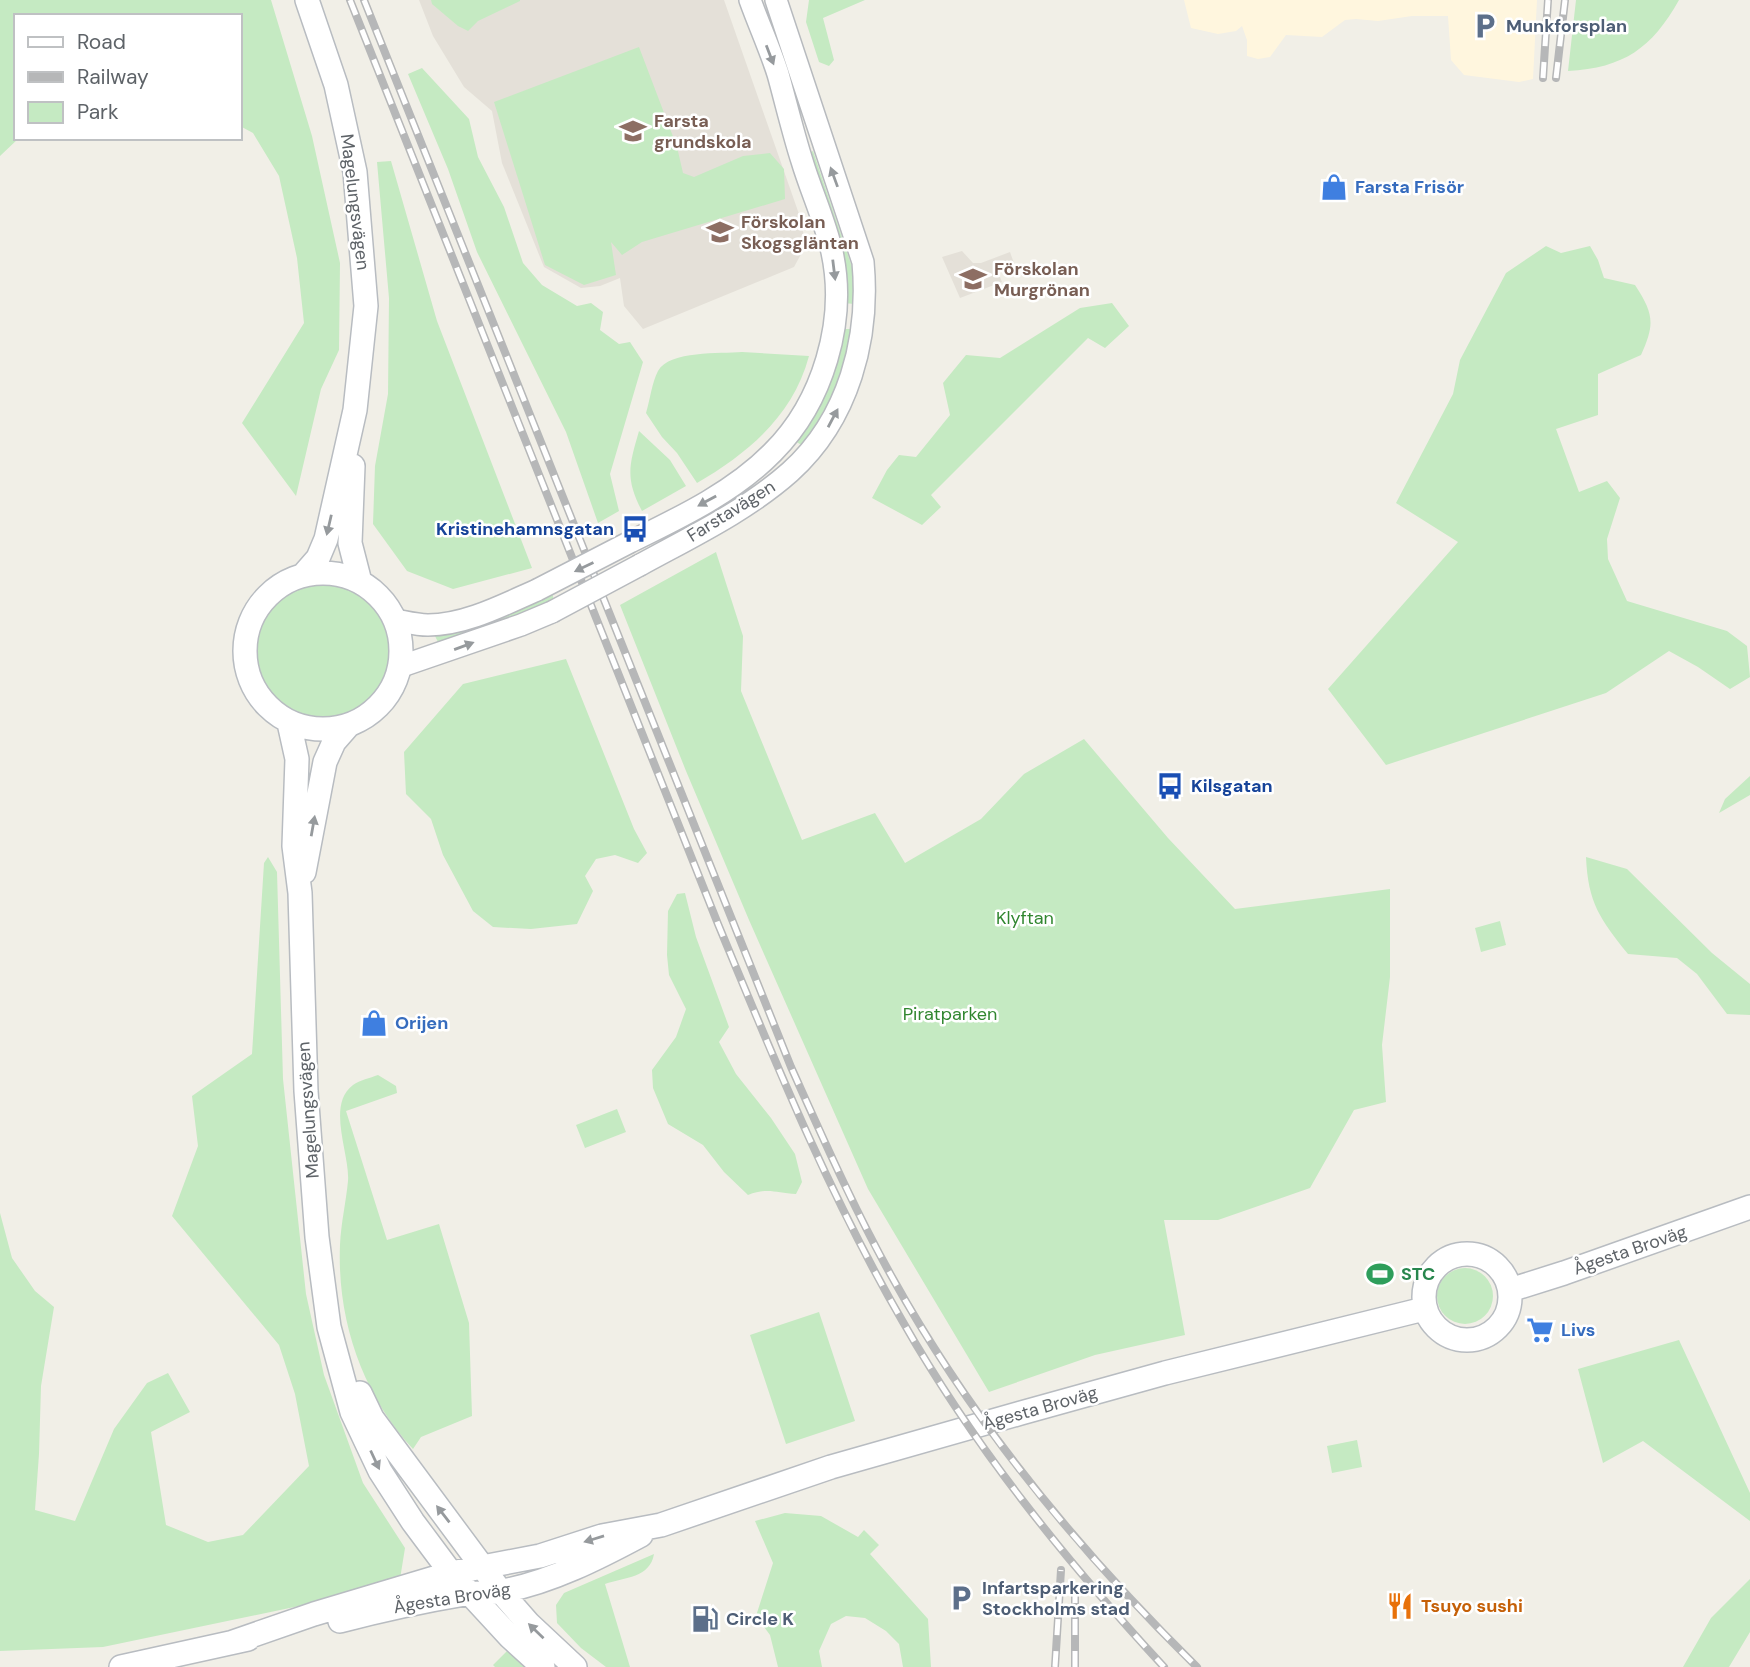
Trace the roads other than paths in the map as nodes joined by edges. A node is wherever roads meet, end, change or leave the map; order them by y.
1 (307, 0) edge
2 (750, 0) edge
3 (776, 0) edge
4 (355, 410) junction
5 (304, 574) junction
6 (360, 582) junction
7 (395, 620) junction
8 (399, 667) junction
9 (289, 723) junction
10 (348, 726) junction
11 (300, 892) junction
12 (1750, 1207) edge
13 (1510, 1290) junction
14 (1424, 1309) junction
15 (329, 1327) junction
16 (661, 1525) junction
17 (484, 1568) junction
18 (451, 1573) junction
19 (501, 1592) junction
20 (470, 1593) junction
21 (233, 1642) junction
22 (121, 1667) edge
23 (543, 1667) edge
24 (575, 1667) edge

1 - 4 main road, Magelungsvägen
2 -> 7 street, Farstavägen, bridge
8 -> 3 street, Farstavägen, bridge
4 -> 5 main road, Magelungsvägen
4 - 6 main road, Magelungsvägen
5 - 6 main road
5 - 9 main road
6 - 7 main road
7 - 8 main road
8 - 10 main road
9 - 10 main road
9 - 11 main road, Magelungsvägen
11 -> 10 main road, Magelungsvägen
11 - 15 main road, Magelungsvägen
12 - 13 main road, Ågesta Broväg
13 - 14 main road
13 - 14 main road
14 - 16 main road, Ågesta Broväg
17 -> 15 main road, Magelungsvägen
15 -> 18 main road, Magelungsvägen
16 -> 17 main road, Ågesta Broväg
16 - 19 main road, Ågesta Broväg
17 - 18 main road, Ågesta Broväg
17 - 19 main road, Magelungsvägen
18 - 20 main road, Magelungsvägen
18 - 21 main road, Ågesta Broväg
19 - 20 main road, Ågesta Broväg
24 -> 19 main road, Magelungsvägen
20 - 21 main road, Ågesta Broväg
20 - 23 main road, Magelungsvägen
21 - 22 main road, Ågesta Broväg

